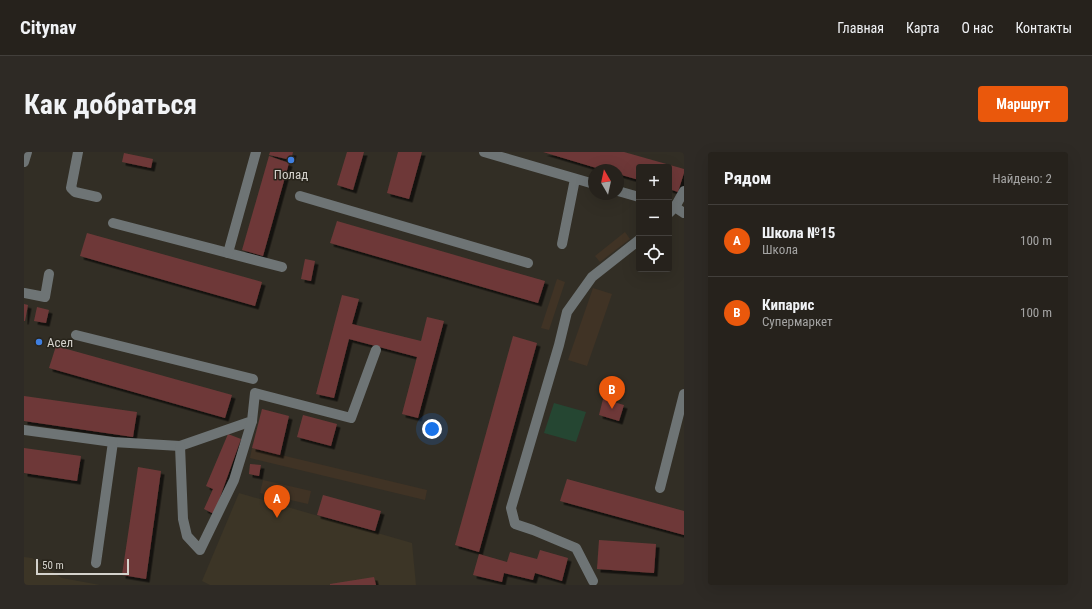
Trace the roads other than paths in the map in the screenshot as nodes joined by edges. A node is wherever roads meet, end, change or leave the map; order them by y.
1 (27, 152) edge
2 (78, 152) edge
3 (256, 152) edge
4 (484, 152) edge
5 (24, 162) edge
6 (575, 179) junction
7 (588, 182) edge
8 (684, 190) edge
9 (624, 193) edge
10 (300, 196) dead end
11 (636, 196) edge
12 (97, 197) dead end
13 (674, 210) edge
14 (113, 223) dead end
15 (636, 242) edge
16 (562, 244) dead end
17 (228, 253) junction
18 (528, 263) dead end
19 (282, 267) dead end
20 (50, 274) dead end
21 (24, 293) edge
22 (76, 335) dead end
23 (376, 350) dead end
24 (253, 379) dead end
25 (684, 394) edge
26 (252, 421) junction
27 (24, 430) edge
28 (113, 442) junction
29 (180, 446) junction
30 (660, 488) dead end
31 (96, 563) dead end
32 (593, 581) dead end

1 - 5 lane
2 - 12 lane
3 - 17 lane
4 - 6 lane
6 - 7 lane
6 - 16 lane
8 - 13 lane
9 - 11 lane
10 - 18 lane
14 - 17 lane
15 - 32 lane
17 - 19 lane
20 - 21 lane
22 - 24 lane
23 - 26 lane
25 - 30 lane
26 - 29 lane
26 - 29 lane
27 - 28 lane
28 - 29 lane
28 - 31 lane

